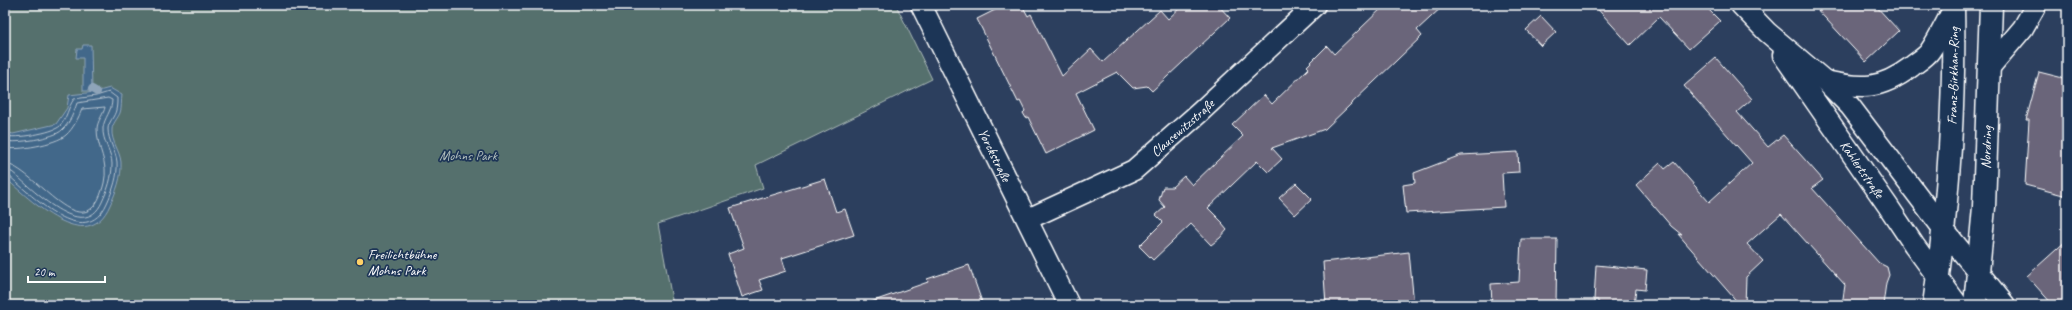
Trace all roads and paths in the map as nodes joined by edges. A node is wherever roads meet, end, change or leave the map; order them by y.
1 (921, 5) edge
2 (1315, 5) edge
3 (1741, 5) edge
4 (1991, 5) edge
5 (2036, 5) edge
6 (1954, 6) edge
7 (1767, 32) junction
8 (1990, 67) junction
9 (1825, 81) junction
10 (1028, 219) junction
11 (1944, 230) junction
12 (1979, 274) junction
13 (1938, 277) junction
14 (1069, 305) edge
15 (1934, 305) edge
16 (1958, 305) edge
17 (1975, 305) edge
18 (2005, 305) edge

1 - 10 street, Yorckstraße
2 - 10 street, Clausewitzstraße
3 - 7 street, Kahlertstraße
4 - 8 main road
5 - 8 street
6 - 9 street, Kahlertstraße
6 - 11 main road, Franz-Birkhan-Ring
7 - 9 street, Kahlertstraße
7 - 13 street, Kahlertstraße
8 - 12 main road, Nordring
9 - 11 street, Kahlertstraße
10 - 14 street, Yorckstraße
11 - 12 street, Kahlertstraße
11 - 13 main road
12 - 17 main road, Nordring
12 - 18 street, Kahlertstraße
13 - 15 main road
13 - 16 street, Kahlertstraße

